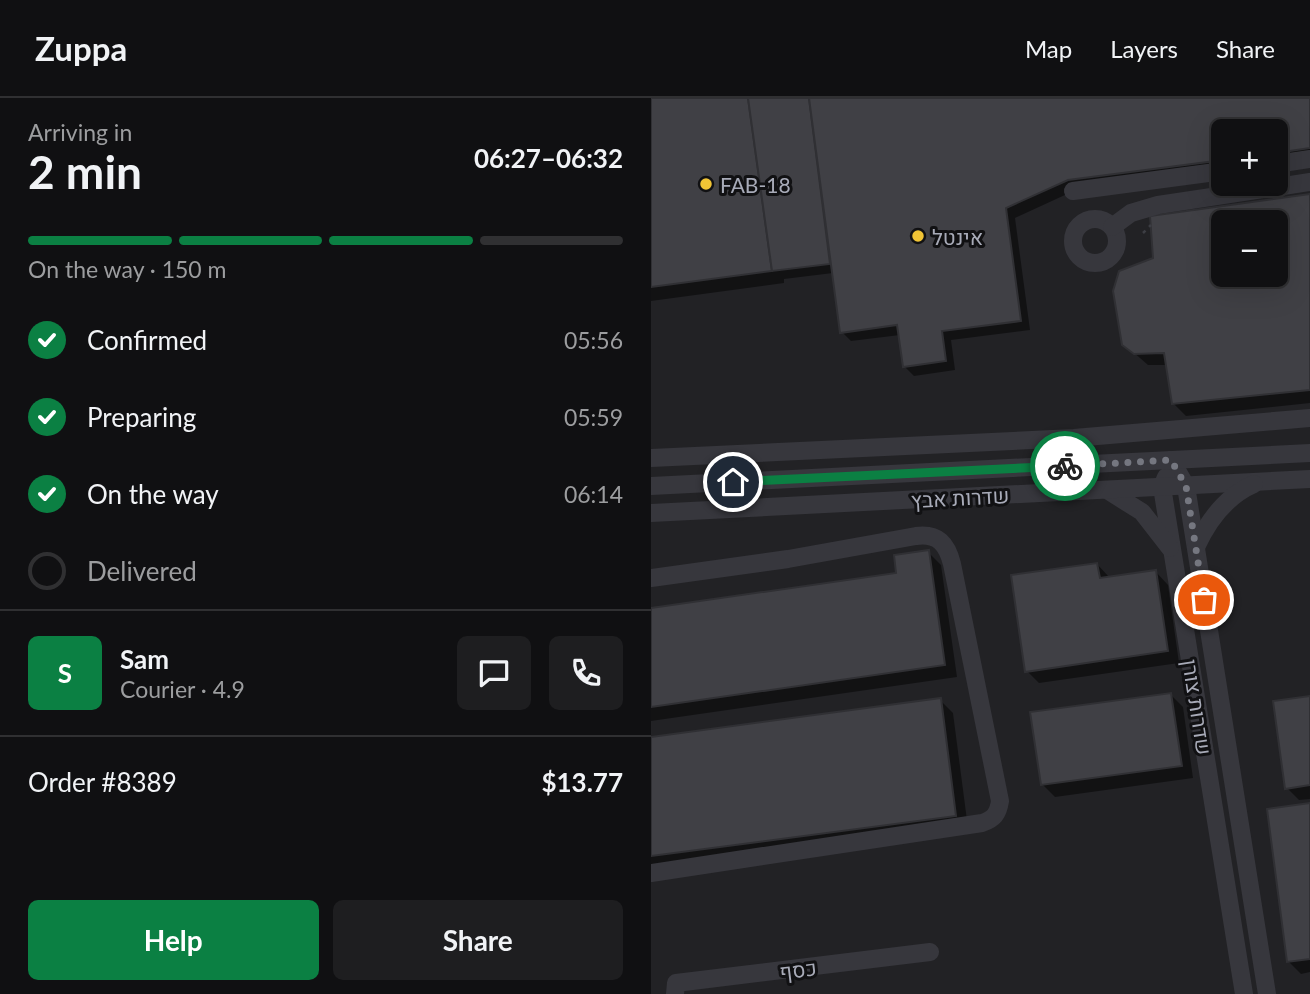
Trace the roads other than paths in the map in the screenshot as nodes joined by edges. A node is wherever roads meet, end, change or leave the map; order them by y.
1 (1310, 159) edge
2 (1288, 162) edge
3 (1211, 173) edge
4 (1310, 182) edge
5 (1073, 191) dead end
6 (1112, 227) dead end
7 (1310, 418) edge
8 (1310, 453) edge
9 (651, 458) edge
10 (1171, 460) junction
11 (1310, 479) edge
12 (1263, 481) junction
13 (651, 486) edge
14 (1186, 486) junction
15 (1162, 487) junction
16 (1107, 490) junction
17 (651, 513) edge
18 (1196, 547) junction
19 (1173, 553) junction
20 (651, 578) edge
21 (651, 873) edge
22 (930, 952) dead end
23 (675, 994) edge
24 (1244, 994) edge
25 (1267, 994) edge

1 - 2 street
3 - 5 street
4 - 6 street
7 - 9 street
8 - 10 street, שדרות אבץ
10 - 13 street, שדרות אבץ
10 - 14 street, שדרות צורן
10 - 15 street, שדרות צורן
11 - 12 street, שדרות אבץ
12 - 14 street, שדרות אבץ
12 - 18 street
14 - 15 street, שדרות אבץ
14 - 18 street, שדרות צורן
15 - 16 street, שדרות אבץ
15 - 19 street, שדרות צורן
16 - 17 street, שדרות אבץ
16 - 19 street
18 - 25 street, שדרות צורן
19 - 24 street, שדרות צורן
20 - 21 street
22 - 23 street, כסף

